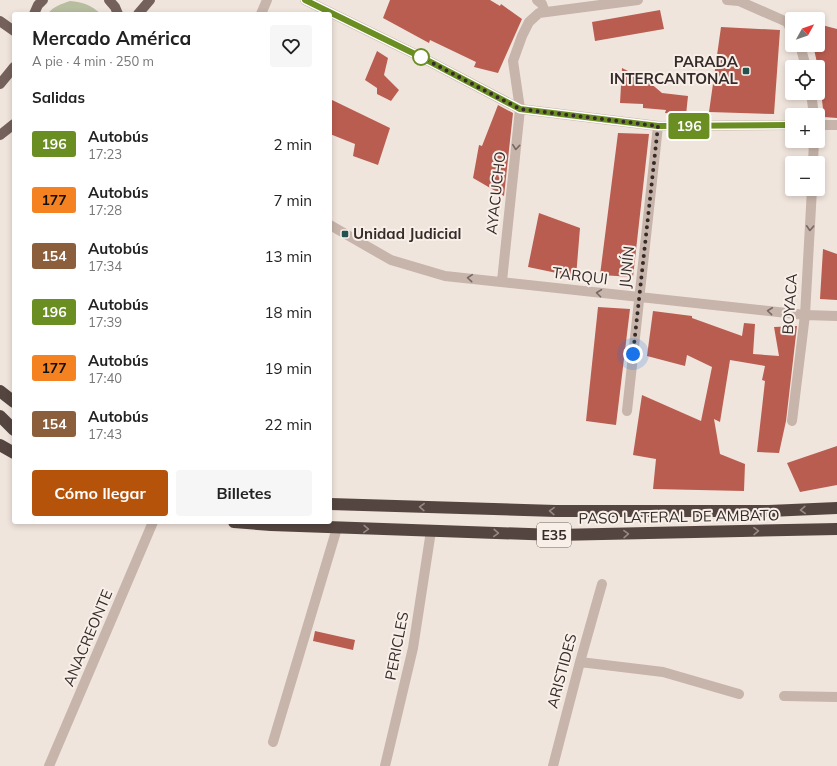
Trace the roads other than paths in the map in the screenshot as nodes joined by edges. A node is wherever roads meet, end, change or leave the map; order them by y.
1 (43, 0) edge
2 (109, 0) edge
3 (150, 0) edge
4 (267, 0) edge
5 (305, 0) edge
6 (537, 0) edge
7 (638, 0) edge
8 (727, 0) edge
9 (35, 12) edge
10 (117, 12) edge
11 (140, 12) edge
12 (262, 12) edge
13 (329, 12) edge
14 (545, 12) junction
15 (332, 13) edge
16 (0, 21) edge
17 (785, 21) edge
18 (12, 30) edge
19 (12, 69) edge
20 (0, 84) edge
21 (520, 109) junction
22 (785, 125) edge
23 (825, 125) edge
24 (837, 125) edge
25 (12, 126) edge
26 (658, 126) junction
27 (0, 135) edge
28 (812, 196) edge
29 (332, 226) edge
30 (502, 281) junction
31 (639, 298) junction
32 (805, 315) junction
33 (837, 316) edge
34 (0, 391) edge
35 (12, 400) edge
36 (627, 411) dead end
37 (0, 416) edge
38 (792, 421) dead end
39 (12, 428) edge
40 (0, 445) edge
41 (12, 452) edge
42 (332, 504) edge
43 (837, 508) edge
44 (153, 524) edge
45 (259, 524) edge
46 (337, 528) junction
47 (837, 529) edge
48 (431, 531) junction
49 (602, 584) dead end
50 (580, 662) junction
51 (739, 694) dead end
52 (784, 696) dead end
53 (837, 697) edge
54 (273, 742) dead end
55 (49, 766) edge
56 (386, 766) edge
57 (553, 766) edge

1 - 9 main road
2 - 10 main road
3 - 11 main road
4 - 12 street
5 - 13 street
6 - 14 street
7 - 14 street
8 - 17 street
14 - 21 street, AYACUCHO
15 - 21 street
16 - 18 main road
19 - 20 main road
21 - 26 street
21 -> 30 street, AYACUCHO
22 - 26 street
23 - 24 street
25 - 27 main road
26 - 31 street, JUNÍN
28 -> 32 street, BOYACA
30 -> 29 street, TARQUI
31 -> 30 street, TARQUI
32 -> 31 street, TARQUI
31 - 36 street, JUNÍN
32 - 33 street, TARQUI
32 - 38 street, BOYACA
34 - 35 highway
37 - 39 highway
40 - 41 highway
43 -> 42 highway, PASO LATERAL DE AMBATO / E35
44 - 55 street, ANACREONTE
45 - 46 highway, PASO LATERAL DE AMBATO / E35
46 -> 48 highway, PASO LATERAL DE AMBATO / E35
46 - 54 street
48 -> 47 highway, PASO LATERAL DE AMBATO / E35
48 - 56 street, PERICLES
49 - 50 street, ARISTIDES
50 - 51 street
50 - 57 street, ARISTIDES
52 - 53 street

